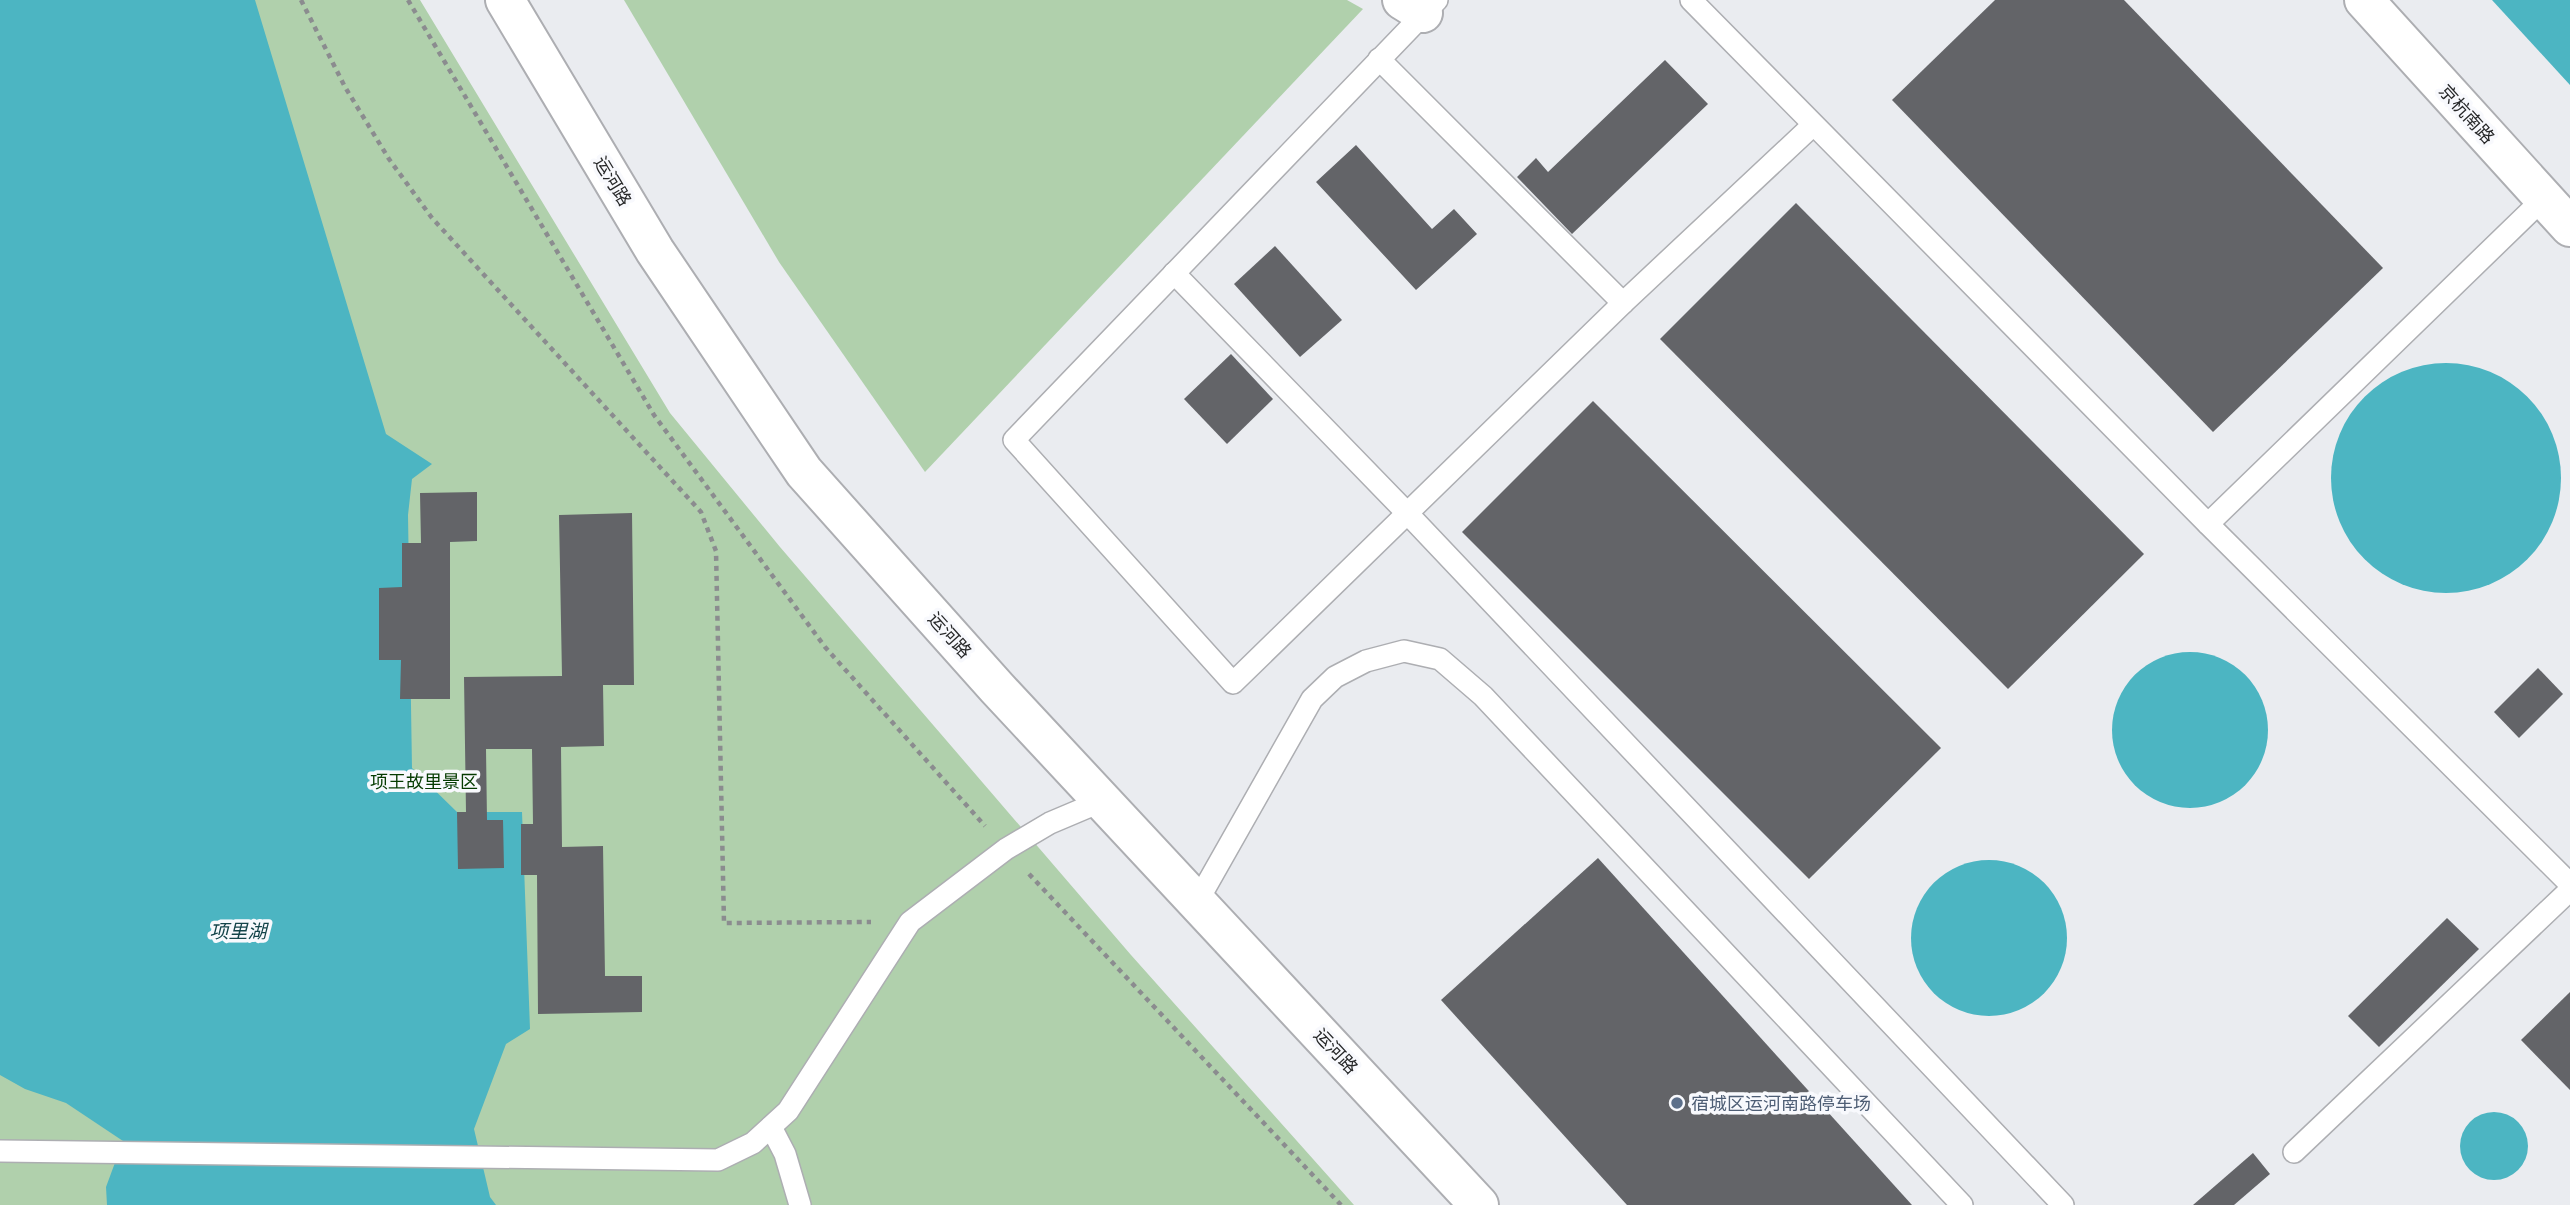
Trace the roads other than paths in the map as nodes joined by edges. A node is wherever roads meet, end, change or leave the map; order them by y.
1 (505, 0) edge
2 (1691, 0) edge
3 (2364, 0) edge
4 (1421, 4) edge
5 (1379, 59) junction
6 (1812, 126) junction
7 (2544, 198) junction
8 (2570, 227) edge
9 (1174, 273) junction
10 (1623, 303) junction
11 (1408, 514) junction
12 (2208, 524) junction
13 (1102, 802) junction
14 (2570, 884) edge
15 (2570, 890) edge
16 (1197, 902) junction
17 (771, 1127) junction
18 (0, 1151) edge
19 (2294, 1152) dead end
20 (800, 1205) edge
21 (1479, 1205) edge
22 (1962, 1205) edge
23 (2063, 1205) edge

1 - 13 street, 运河路
2 - 6 lane
3 - 7 street, 京杭南路
4 - 5 lane
5 - 9 lane
5 - 10 lane
6 - 10 lane
6 - 12 lane
7 - 8 street, 京杭南路
7 - 12 lane
9 - 11 lane
9 - 11 lane
10 - 11 lane
11 - 23 lane
12 - 14 lane
13 - 16 street, 运河路
13 - 17 lane
15 - 19 lane
16 - 21 street, 运河路
16 - 22 lane
17 - 18 lane
17 - 20 lane

